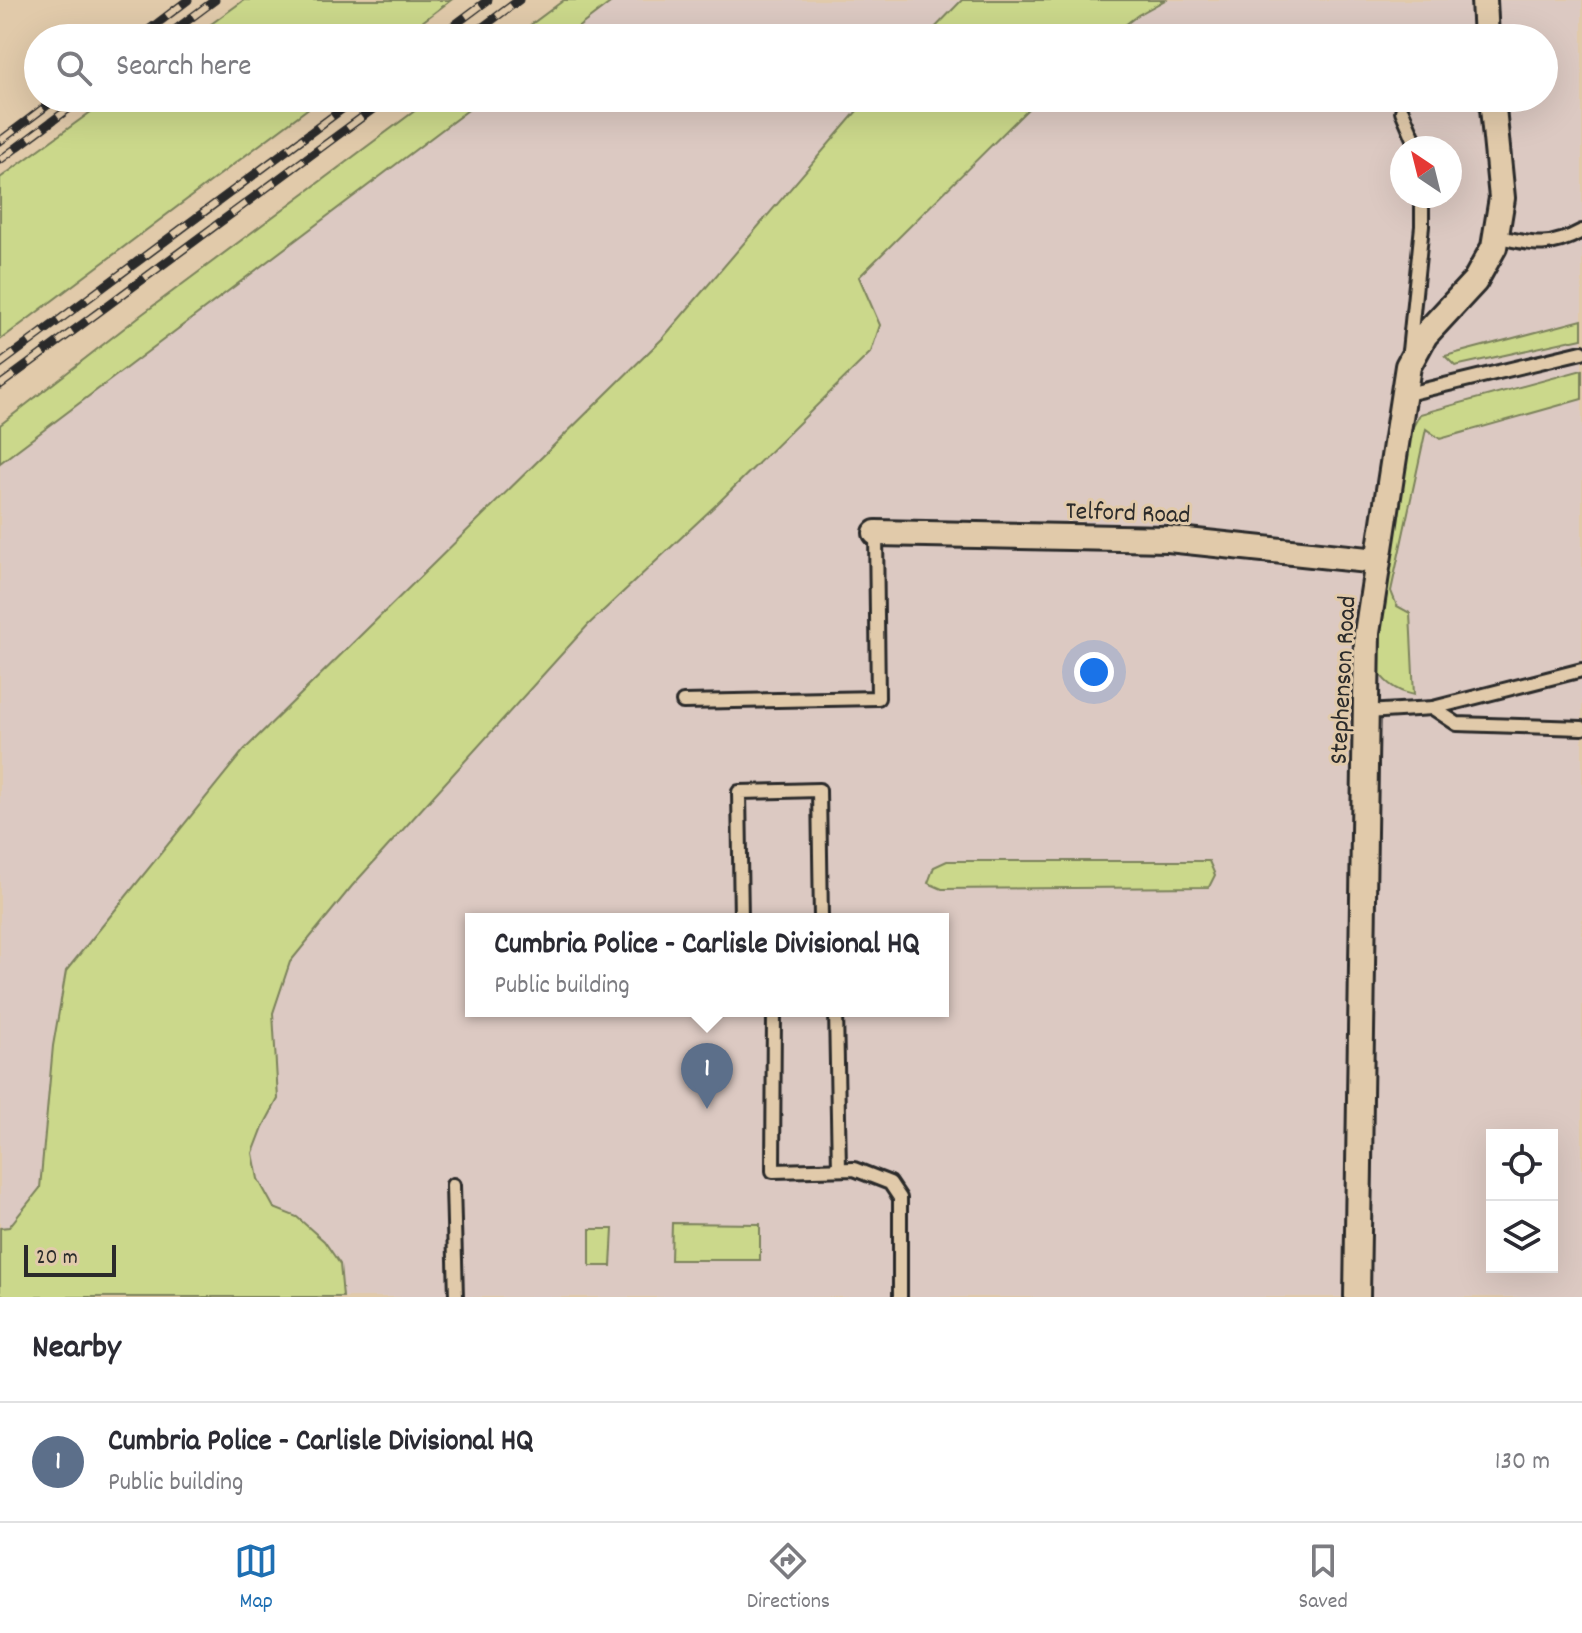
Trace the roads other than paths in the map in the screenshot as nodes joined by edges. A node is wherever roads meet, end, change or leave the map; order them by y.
1 (1484, 0) edge
2 (1485, 24) edge
3 (1402, 112) edge
4 (1493, 112) edge
5 (1413, 136) edge
6 (1422, 208) edge
7 (1582, 231) edge
8 (1495, 236) junction
9 (1582, 352) edge
10 (1408, 366) junction
11 (1403, 395) junction
12 (876, 533) joint
13 (1377, 561) junction
14 (1582, 670) edge
15 (683, 702) dead end
16 (1433, 708) junction
17 (1366, 712) junction
18 (1582, 728) edge
19 (741, 913) edge
20 (821, 913) edge
21 (774, 1017) edge
22 (836, 1017) edge
23 (839, 1169) junction
24 (453, 1185) dead end
25 (456, 1297) edge
26 (900, 1297) edge
27 (1357, 1297) edge

1 - 2 street
3 - 5 lane
4 - 8 street, Stephenson Road
6 - 10 lane
7 - 8 lane
8 - 10 street, Stephenson Road
9 - 11 lane
10 - 11 street, Stephenson Road
11 - 13 street, Stephenson Road
12 - 13 street, Telford Road
12 - 15 lane
13 - 17 street, Stephenson Road
14 - 16 lane
16 - 17 lane
16 - 18 lane
17 - 27 street, Stephenson Road
19 - 20 lane
21 - 23 lane
22 - 23 lane
23 - 26 lane
24 - 25 lane

